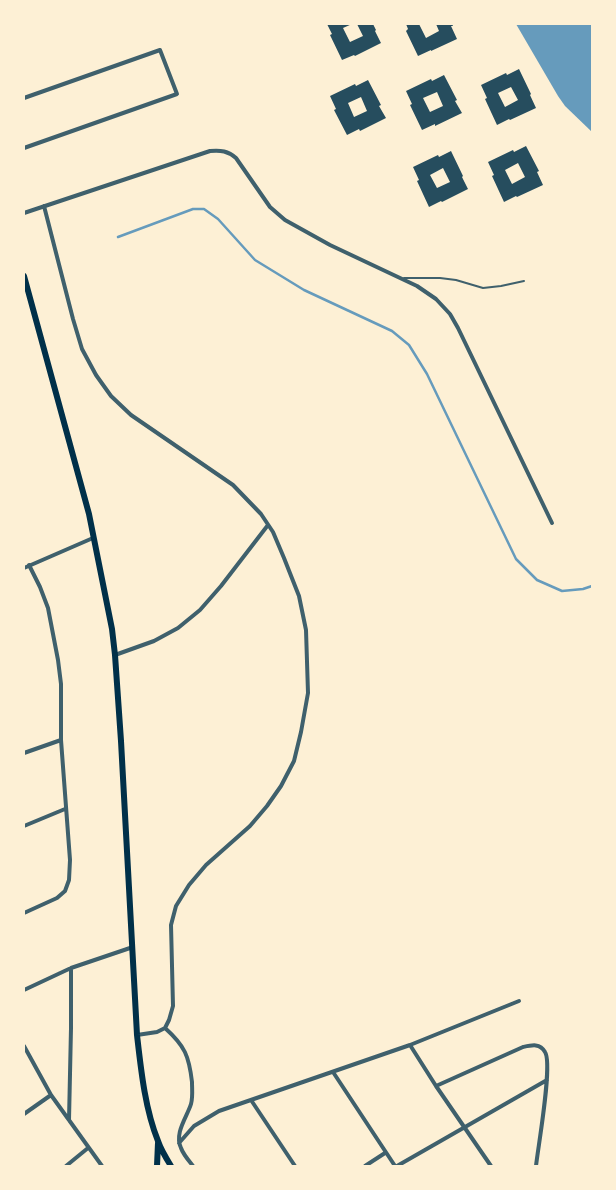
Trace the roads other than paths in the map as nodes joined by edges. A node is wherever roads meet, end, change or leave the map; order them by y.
1 (24, 98) edge
2 (24, 148) edge
3 (44, 206) junction
4 (24, 213) edge
5 (24, 276) edge
6 (401, 278) junction
7 (524, 281) dead end
8 (552, 523) dead end
9 (268, 525) junction
10 (94, 538) junction
11 (29, 565) junction
12 (24, 568) edge
13 (115, 655) junction
14 (61, 740) junction
15 (24, 753) edge
16 (65, 809) junction
17 (24, 826) edge
18 (24, 913) edge
19 (133, 946) junction
20 (70, 968) junction
21 (24, 990) edge
22 (519, 1001) dead end
23 (165, 1028) junction
24 (137, 1035) junction
25 (410, 1045) junction
26 (24, 1046) edge
27 (333, 1072) junction
28 (547, 1080) junction
29 (436, 1086) junction
30 (51, 1095) junction
31 (251, 1100) junction
32 (24, 1114) edge
33 (69, 1120) junction
34 (465, 1126) junction
35 (158, 1142) junction
36 (179, 1143) junction
37 (88, 1148) junction
38 (385, 1153) junction
39 (66, 1166) edge
40 (102, 1166) edge
41 (157, 1166) edge
42 (171, 1166) edge
43 (193, 1166) edge
44 (295, 1166) edge
45 (365, 1166) edge
46 (396, 1166) edge
47 (491, 1166) edge
48 (536, 1166) edge

1 - 2 street
3 - 4 street
3 - 6 street
3 - 9 street
5 - 10 main road
6 - 7 lane
6 - 8 street
9 - 13 street
9 - 23 street
10 - 11 street
10 - 13 main road
11 - 12 street
11 - 14 street
13 - 19 main road
14 - 15 street
14 - 16 street
16 - 17 street
16 - 18 street
19 - 20 street
19 - 24 main road
20 - 21 street
20 - 33 street
22 - 25 street
23 - 24 street
23 - 36 street
24 - 35 main road
25 - 27 street
25 - 29 street
26 - 30 street
27 - 31 street
27 - 38 street
28 - 29 street
28 - 34 street
28 - 48 street
29 - 34 street
30 - 32 street
30 - 33 street
31 - 36 street
31 - 44 street
33 - 37 street
34 - 46 street
34 - 47 street
35 - 41 main road
35 - 42 main road
36 - 43 street
37 - 39 street
37 - 40 street
38 - 45 street
38 - 46 street

